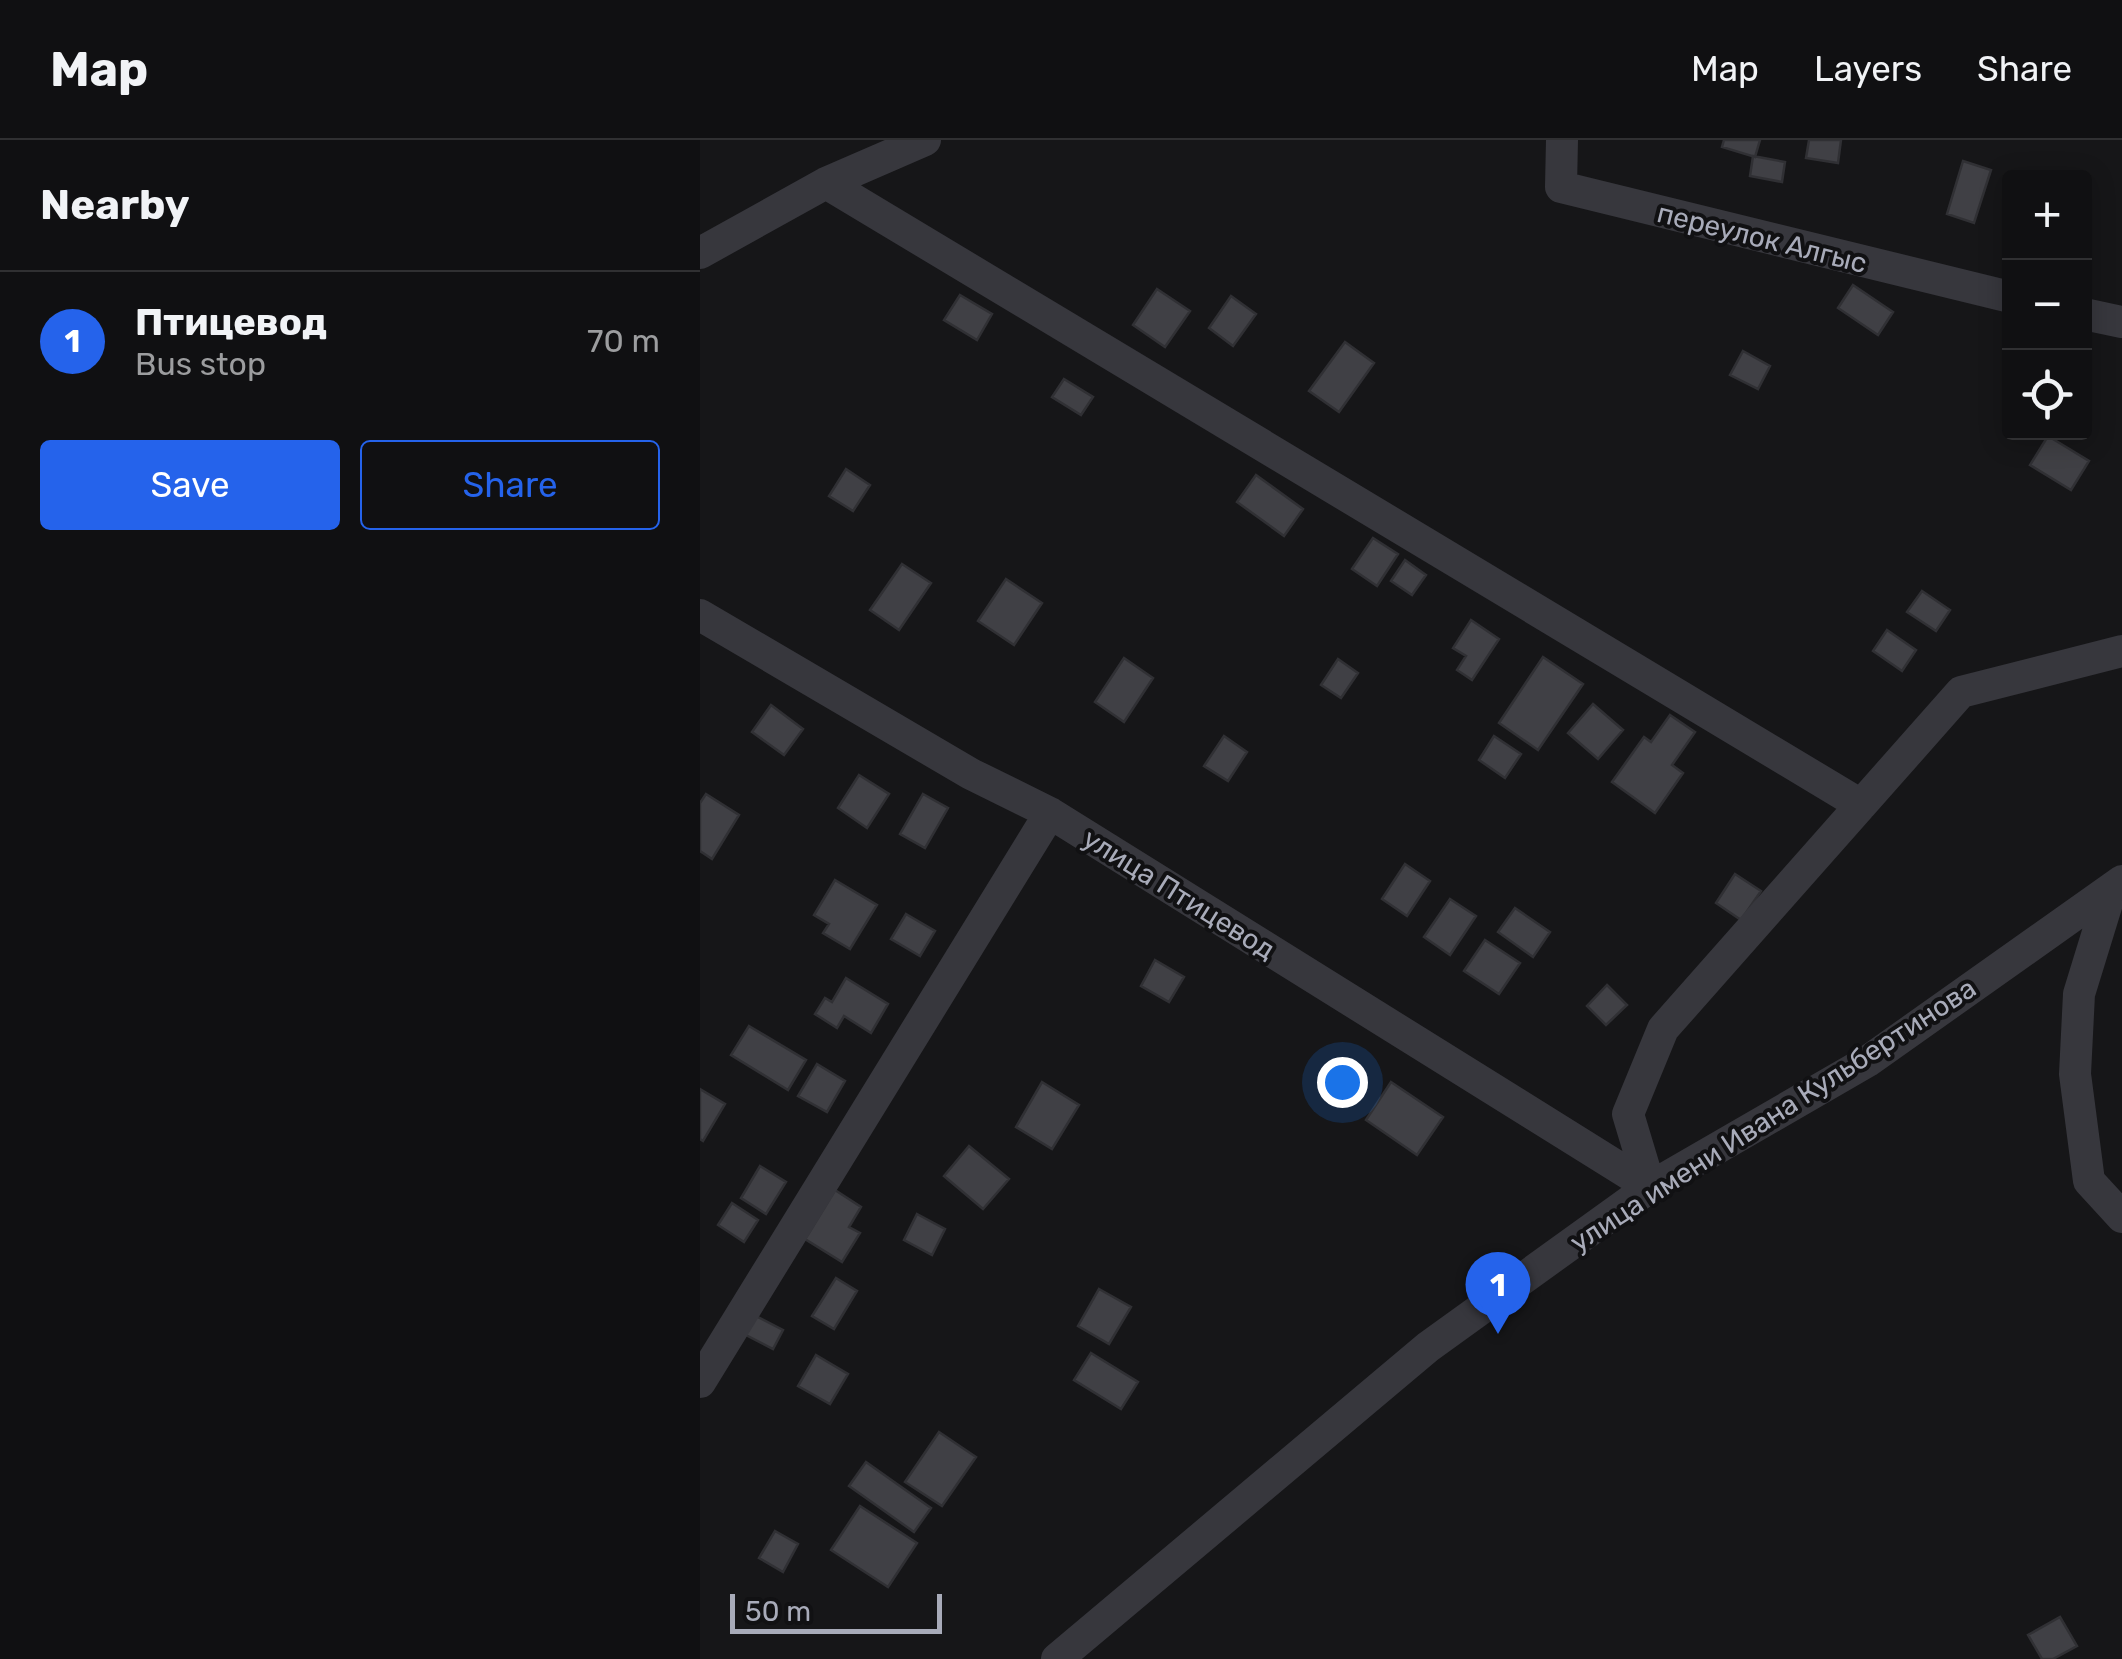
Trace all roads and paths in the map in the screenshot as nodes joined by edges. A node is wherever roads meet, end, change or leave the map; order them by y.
1 (925, 140) edge
2 (1562, 140) edge
3 (826, 183) junction
4 (700, 253) edge
5 (2002, 295) edge
6 (2092, 316) edge
7 (2122, 322) edge
8 (703, 624) edge
9 (2122, 651) edge
10 (1861, 806) junction
11 (1050, 813) junction
12 (2116, 885) edge
13 (1650, 1186) junction
14 (2122, 1217) edge
15 (700, 1382) edge
16 (1058, 1659) edge

1 - 3 street
2 - 5 street, переулок Алгыс
3 - 4 street
3 - 10 street
6 - 7 street
8 - 11 street, улица Птицевод
9 - 10 street
10 - 13 street
11 - 13 street, улица Птицевод
11 - 15 street
12 - 13 street, улица имени Ивана Кульбертинова
12 - 14 street
13 - 16 street, улица имени Ивана Кульбертинова

